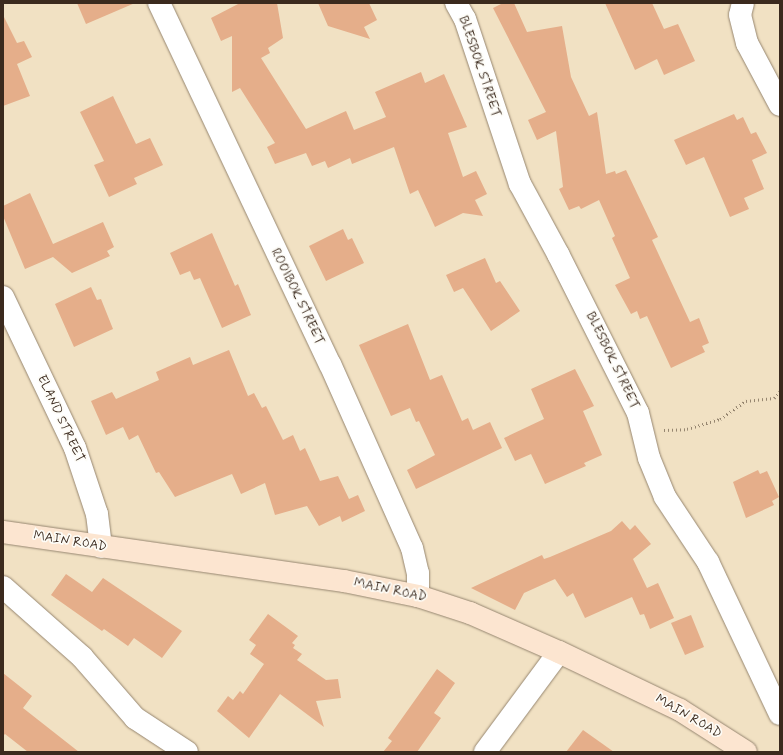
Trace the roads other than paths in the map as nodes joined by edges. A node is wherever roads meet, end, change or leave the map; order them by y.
1 (159, 3) edge
2 (456, 3) edge
3 (743, 3) edge
4 (780, 105) edge
5 (3, 297) edge
6 (3, 532) edge
7 (101, 547) junction
8 (3, 587) edge
9 (418, 596) junction
10 (559, 652) junction
11 (780, 714) edge
12 (187, 752) edge
13 (485, 752) edge
14 (746, 752) edge

1 - 9 street, ROOIBOK STREET
2 - 11 street, BLESBOK STREET
3 - 4 street
5 - 7 street, ELAND STREET
6 - 7 main road, MAIN ROAD
7 - 9 main road, MAIN ROAD
8 - 12 street
9 - 10 main road, MAIN ROAD
10 - 13 street
10 - 14 main road, MAIN ROAD

